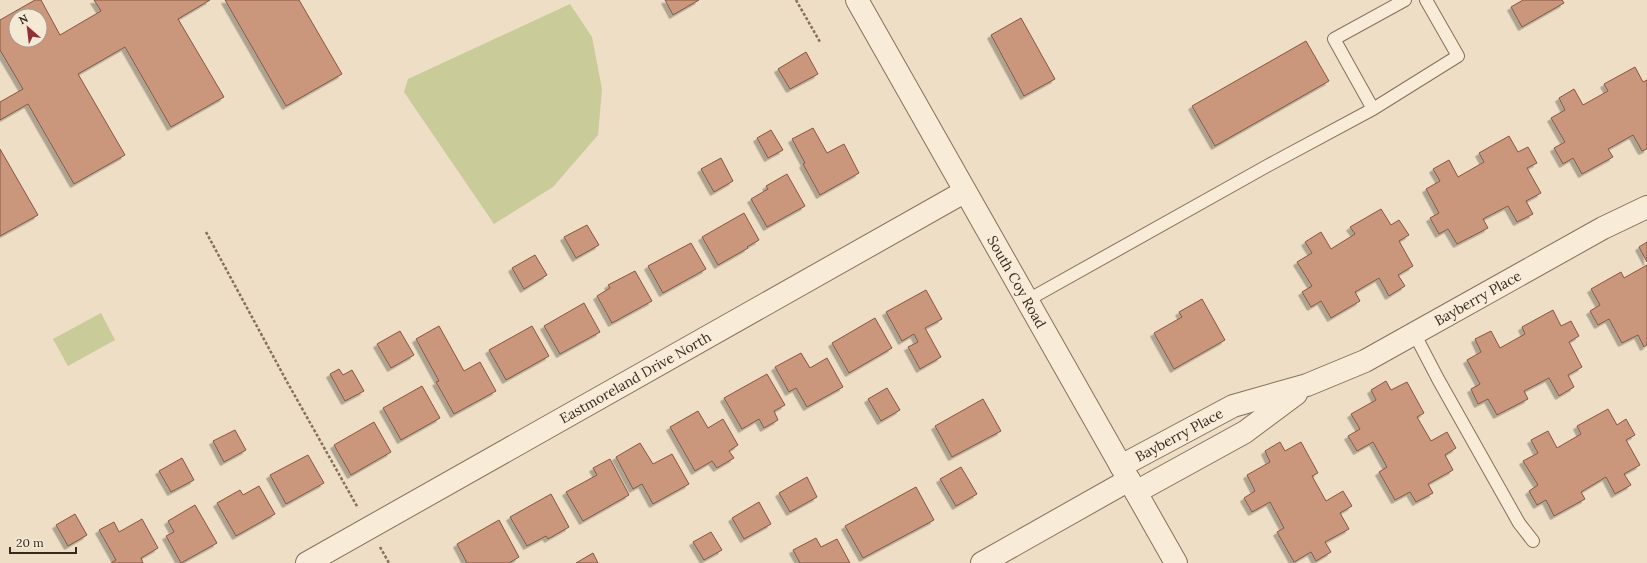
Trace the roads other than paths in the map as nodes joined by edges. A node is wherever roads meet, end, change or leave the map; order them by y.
1 (857, 0) edge
2 (1405, 0) edge
3 (1426, 0) edge
4 (1373, 109) junction
5 (964, 192) junction
6 (1647, 208) edge
7 (1026, 301) junction
8 (1414, 333) junction
9 (1307, 385) junction
10 (1128, 480) junction
11 (1533, 541) dead end
12 (307, 563) edge
13 (982, 563) edge
14 (1176, 563) edge

1 - 5 street, South Coy Road
2 - 4 lane
3 - 4 lane
4 - 7 lane
5 - 7 street, South Coy Road
5 - 12 street, Eastmoreland Drive North
6 - 8 street, Bayberry Place
7 - 10 street, South Coy Road
8 - 9 street, Bayberry Place
8 - 11 lane
9 - 10 street, Bayberry Place
9 - 10 street, Bayberry Place
10 - 13 street
10 - 14 street, South Coy Road

